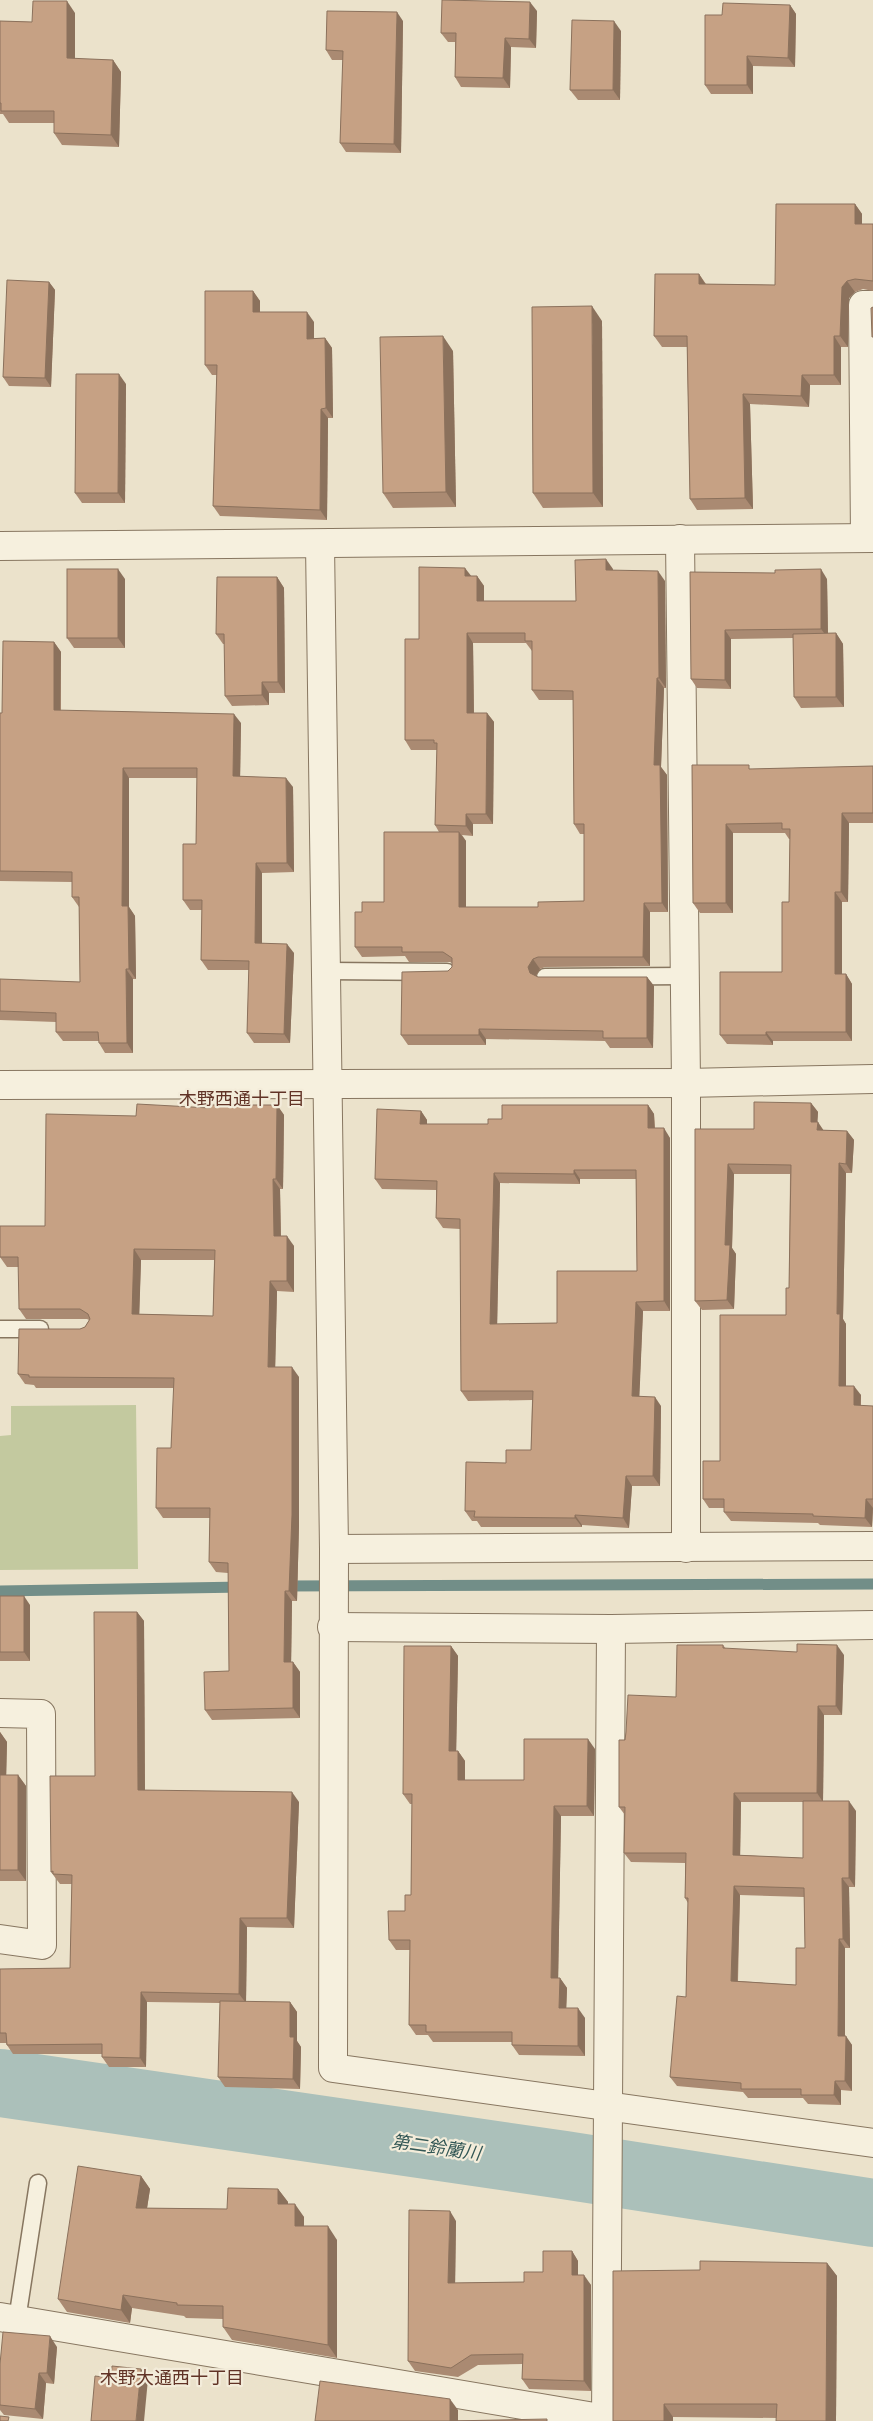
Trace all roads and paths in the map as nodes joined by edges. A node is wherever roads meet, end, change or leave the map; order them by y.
1 (873, 305) edge
2 (869, 538) edge
3 (680, 539) junction
4 (320, 544) junction
5 (0, 546) edge
6 (327, 971) junction
7 (450, 972) edge
8 (685, 976) junction
9 (545, 977) edge
10 (873, 1079) edge
11 (686, 1083) junction
12 (328, 1084) junction
13 (0, 1085) edge
14 (0, 1329) edge
15 (58, 1329) edge
16 (873, 1546) edge
17 (686, 1548) junction
18 (334, 1549) junction
19 (873, 1625) edge
20 (332, 1627) junction
21 (611, 1629) junction
22 (0, 1713) edge
23 (0, 1939) edge
24 (608, 2106) junction
25 (873, 2142) edge
26 (38, 2183) dead end
27 (8, 2319) edge
28 (606, 2420) edge

1 - 2 street
2 - 3 street
3 - 4 street
3 - 8 street
4 - 5 street
4 - 6 street
6 - 7 lane
6 - 12 street
8 - 9 lane
8 - 11 street
10 - 11 street
11 - 12 street
11 - 17 street
12 - 13 street
12 - 18 street
14 - 15 lane
16 - 17 street
17 - 18 street
18 - 20 street
19 - 21 street
20 - 21 street
20 - 24 street
21 - 24 street
22 - 23 street
24 - 25 street
24 - 28 street
26 - 27 lane
27 - 28 street

